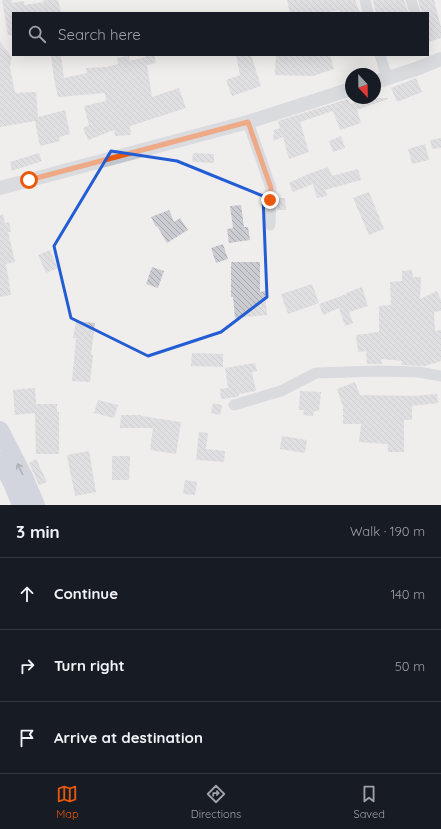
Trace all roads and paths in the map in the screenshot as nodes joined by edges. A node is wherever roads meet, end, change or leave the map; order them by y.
1 (365, 0) edge
2 (411, 0) edge
3 (368, 12) edge
4 (415, 12) edge
5 (380, 56) edge
6 (432, 59) edge
7 (381, 68) edge
8 (381, 80) edge
9 (345, 91) edge
10 (248, 122) junction
11 (0, 188) edge
12 (270, 225) dead end
13 (441, 376) edge
14 (234, 405) dead end
15 (0, 430) edge
16 (0, 460) edge
17 (21, 505) edge
18 (36, 505) edge

1 - 3 street
2 - 4 street
5 - 7 street
6 - 8 street
9 - 10 street
10 - 11 street
10 - 12 street
13 - 14 street
18 -> 15 main road
16 - 17 main road

